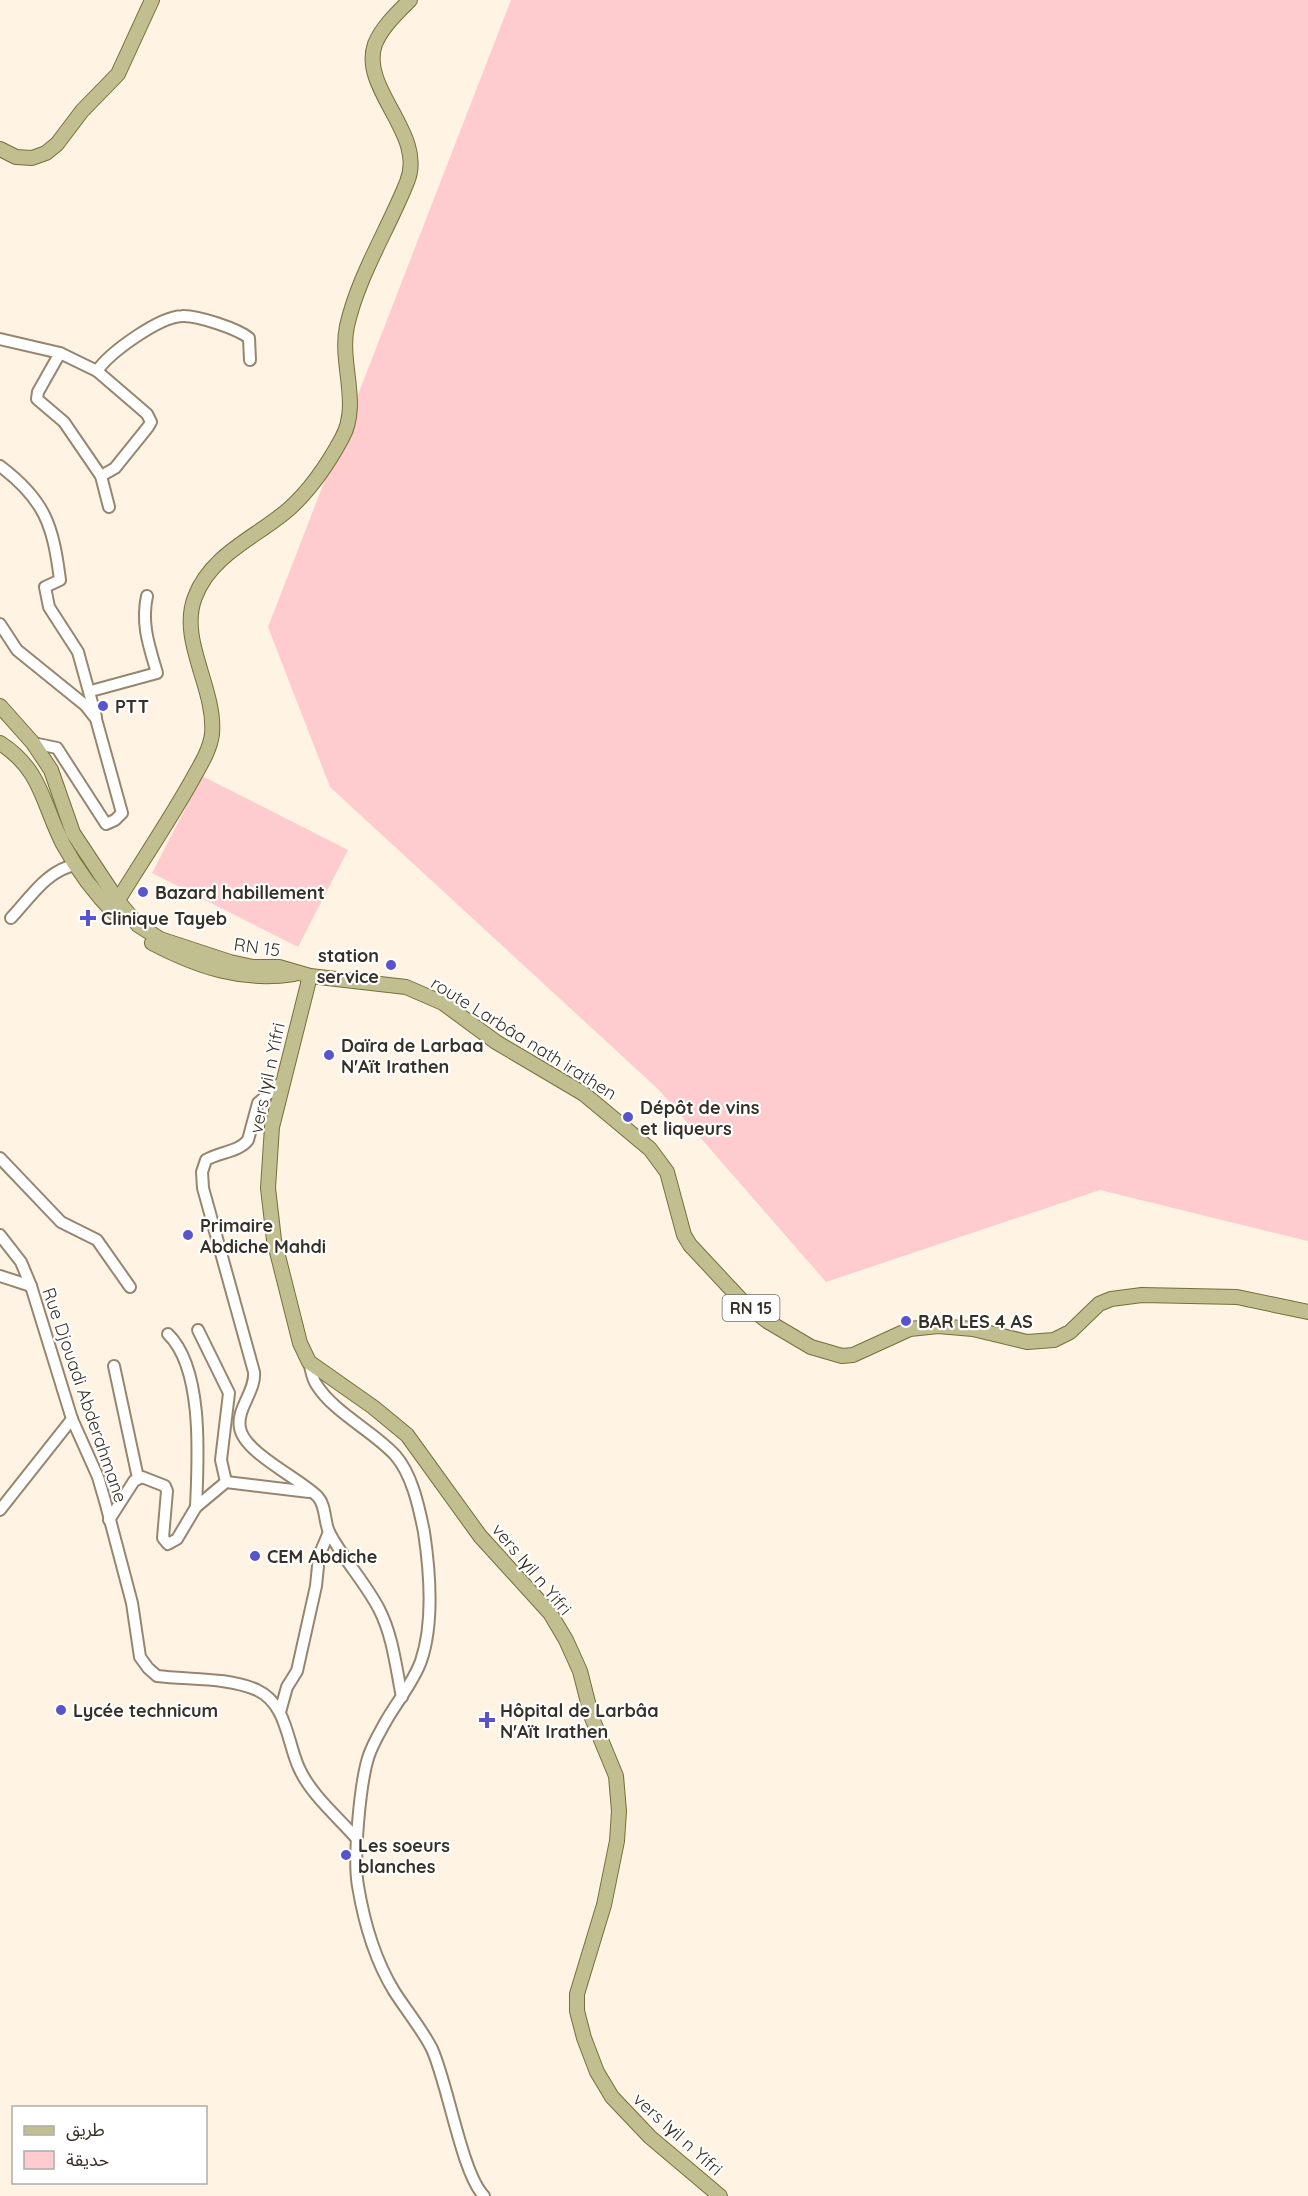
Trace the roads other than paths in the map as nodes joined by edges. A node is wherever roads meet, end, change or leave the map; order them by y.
1 (152, 0) edge
2 (410, 0) edge
3 (0, 149) edge
4 (0, 339) edge
5 (60, 353) junction
6 (250, 360) dead end
7 (97, 371) junction
8 (0, 466) edge
9 (101, 476) junction
10 (109, 507) dead end
11 (147, 596) dead end
12 (0, 624) edge
13 (91, 691) junction
14 (0, 706) edge
15 (96, 719) junction
16 (0, 743) edge
17 (33, 743) junction
18 (76, 865) junction
19 (115, 906) junction
20 (11, 918) dead end
21 (305, 975) junction
22 (282, 1082) junction
23 (0, 1158) edge
24 (0, 1235) edge
25 (0, 1276) edge
26 (31, 1286) junction
27 (130, 1287) dead end
28 (1308, 1312) edge
29 (198, 1330) dead end
30 (168, 1334) dead end
31 (309, 1362) junction
32 (114, 1366) dead end
33 (72, 1419) junction
34 (138, 1478) junction
35 (226, 1482) junction
36 (312, 1493) junction
37 (196, 1507) junction
38 (0, 1510) edge
39 (109, 1520) junction
40 (329, 1532) junction
41 (402, 1698) junction
42 (280, 1712) junction
43 (357, 1839) junction
44 (484, 2196) edge
45 (720, 2196) edge

1 - 3 main road
2 - 19 main road
4 - 5 street
5 - 7 street
5 - 9 street
6 - 7 street
7 - 9 street
8 - 13 street
9 - 10 street
11 - 13 street
12 - 15 street
13 - 15 street
14 - 17 main road, RN 15
15 - 17 street
16 - 18 main road, RN 15
17 - 19 main road, RN 15
18 - 19 main road, RN 15
18 - 20 street
19 - 21 main road, RN 15
21 - 22 main road, vers Iγil n Yifri
21 - 28 main road, route Larbâa nath irathen / RN 15
22 - 31 main road, vers Iγil n Yifri
22 - 36 street
23 - 27 street
24 - 26 street, Rue Djouadi Abderahmane
25 - 26 street
26 - 33 street, Rue Djouadi Abderahmane
29 - 35 street
30 - 37 street
31 - 41 street
31 - 45 main road, vers Iγil n Yifri
32 - 34 street
33 - 38 street
33 - 39 street, Rue Djouadi Abderahmane
34 - 37 street
34 - 39 street
35 - 36 street
35 - 37 street
36 - 40 street
39 - 42 street, Rue Djouadi Abderahmane
40 - 41 street
40 - 42 street
41 - 43 street
42 - 43 street
43 - 44 street

